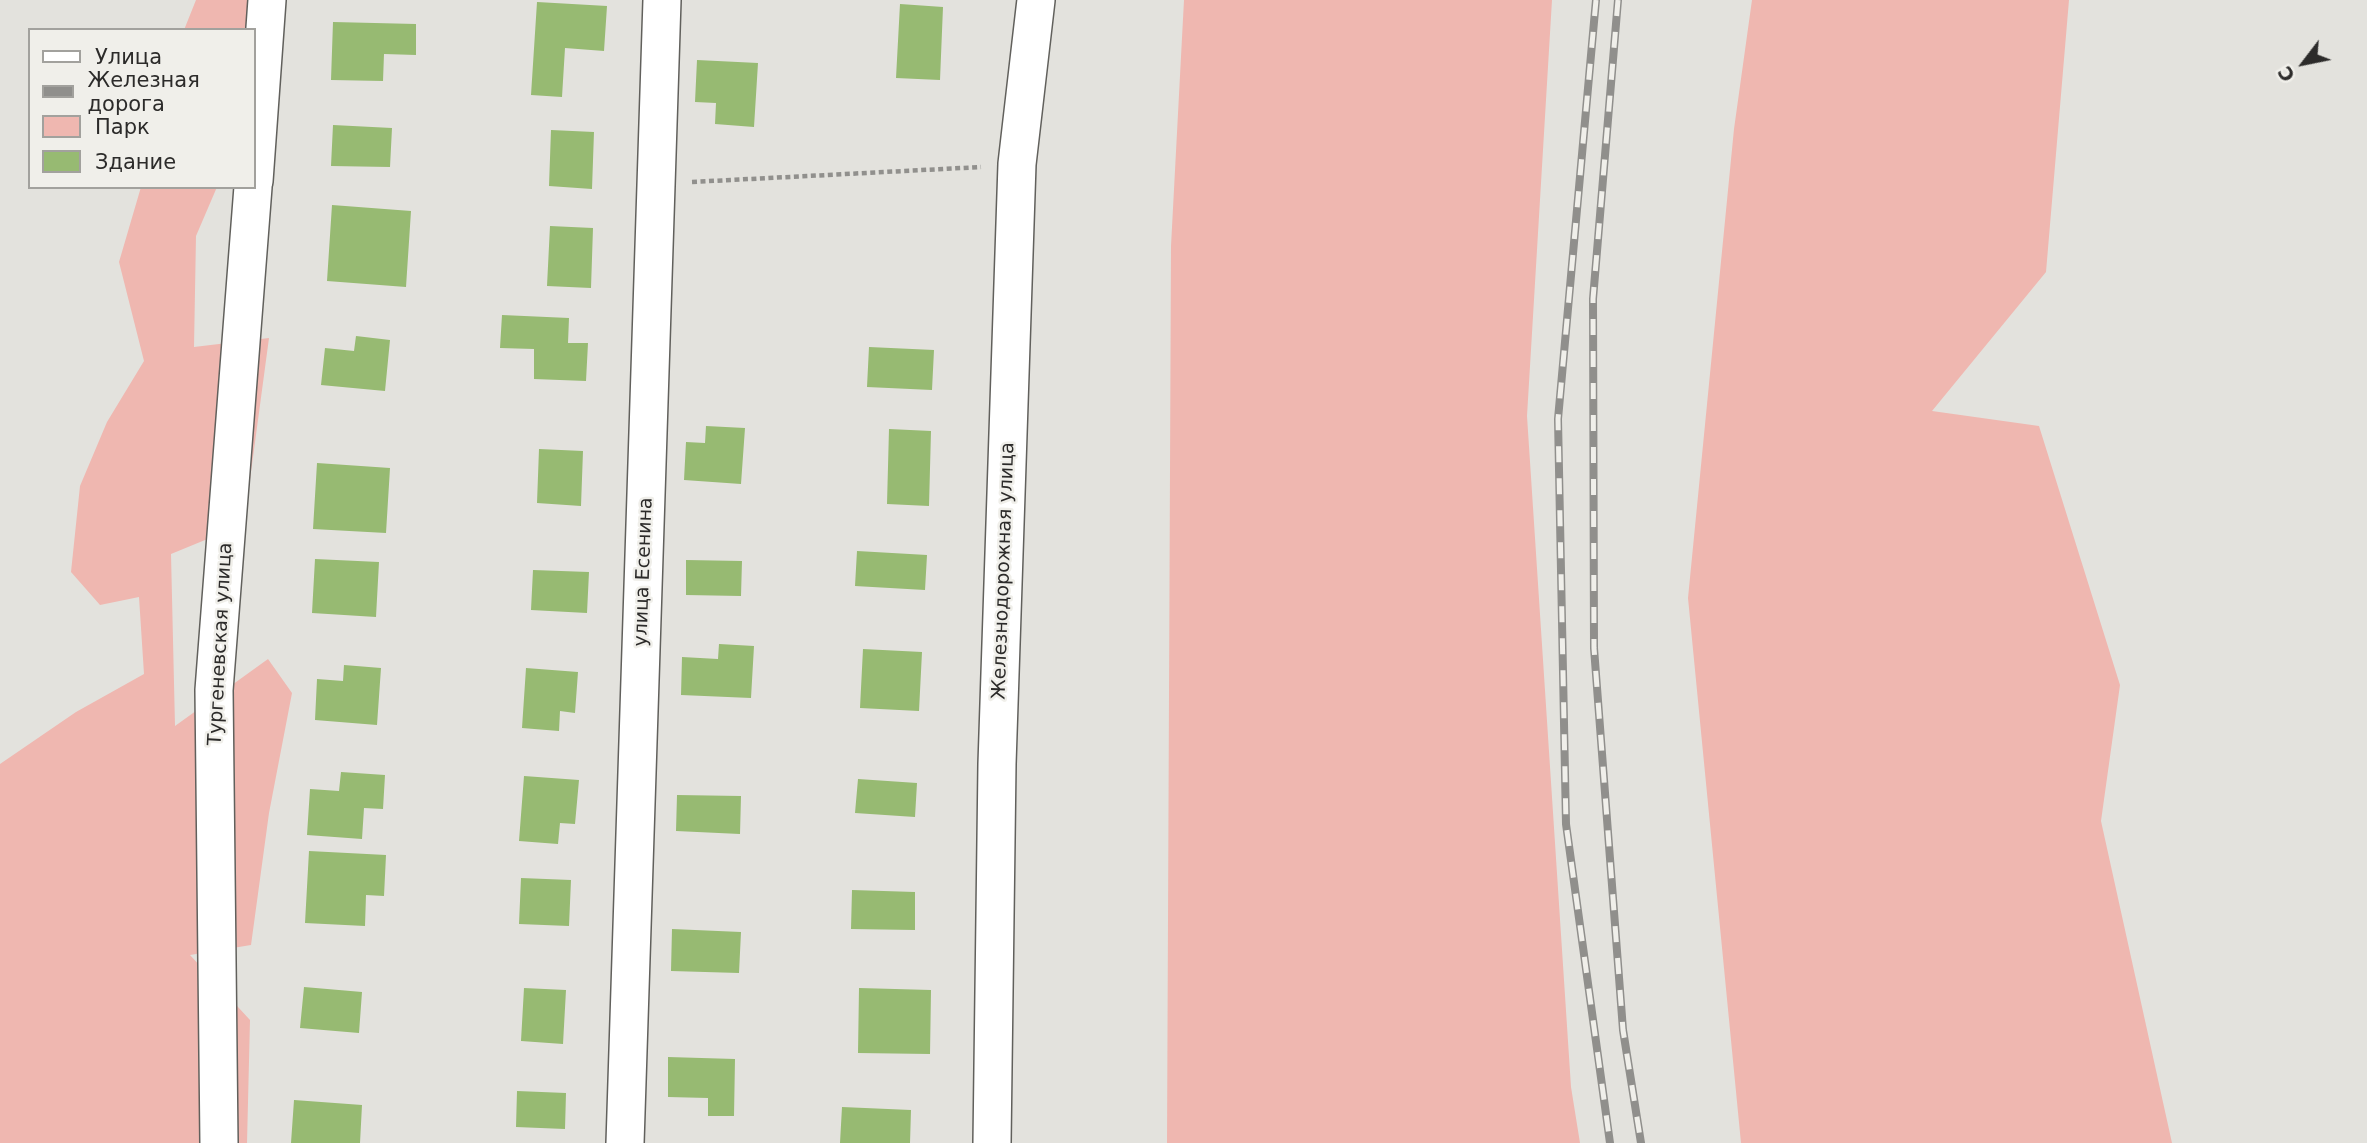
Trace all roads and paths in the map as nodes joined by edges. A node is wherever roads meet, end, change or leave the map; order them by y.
1 (267, 0) edge
2 (662, 0) edge
3 (1035, 0) edge
4 (256, 153) edge
5 (1017, 164) junction
6 (656, 183) junction
7 (253, 189) edge
8 (219, 1143) edge
9 (625, 1143) edge
10 (992, 1143) edge

1 - 4 street
2 - 6 street, улица Есенина
3 - 5 street, Железнодорожная улица
5 - 6 path
5 - 10 street, Железнодорожная улица
6 - 9 street, улица Есенина
7 - 8 street, Тургеневская улица

